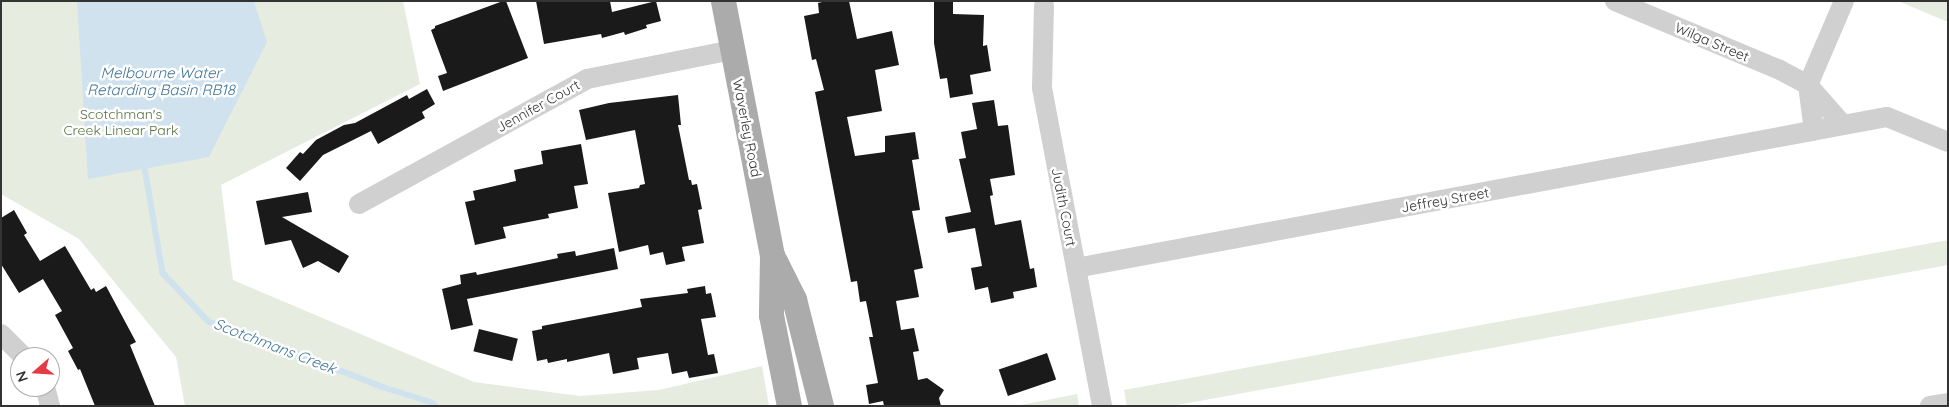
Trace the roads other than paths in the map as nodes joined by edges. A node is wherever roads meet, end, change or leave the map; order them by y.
1 (723, 1) edge
2 (1616, 1) edge
3 (1844, 1) edge
4 (1044, 6) dead end
5 (732, 50) junction
6 (1808, 85) junction
7 (1843, 125) junction
8 (1814, 131) junction
9 (1948, 142) edge
10 (359, 204) dead end
11 (772, 255) junction
12 (1076, 268) junction
13 (1, 334) edge
14 (14, 347) edge
15 (1948, 402) edge
16 (789, 406) edge
17 (821, 406) edge
18 (1102, 406) edge
19 (1930, 406) edge

1 - 5 main road, Waverley Road
2 - 6 street, Wilga Street
3 - 6 street
4 - 12 street, Judith Court
5 - 10 street, Jennifer Court
5 - 11 main road, Waverley Road
6 - 7 street, Wilga Street
6 - 8 street
7 - 8 street
7 - 9 street
8 - 12 street, Jeffrey Street
11 - 16 main road, Waverley Road
11 - 17 main road, Waverley Road
12 - 18 street, Judith Court
13 - 14 street
15 - 19 street

